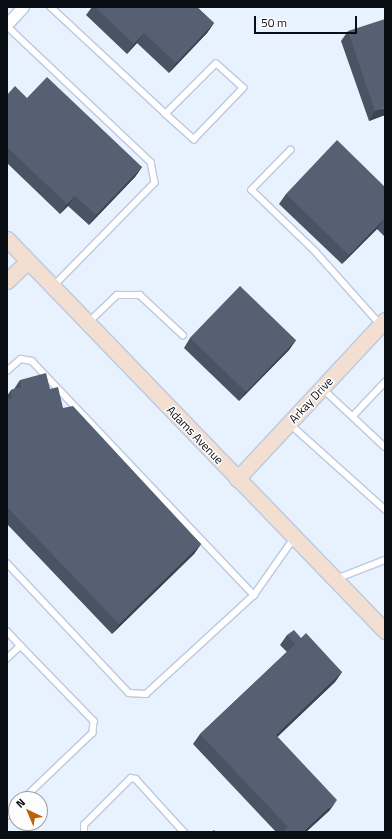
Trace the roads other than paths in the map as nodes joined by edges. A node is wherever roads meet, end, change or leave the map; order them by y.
1 (23, 7) edge
2 (51, 7) edge
3 (7, 25) edge
4 (166, 114) junction
5 (291, 150) dead end
6 (7, 239) edge
7 (28, 261) junction
8 (7, 281) edge
9 (53, 287) junction
10 (383, 323) edge
11 (88, 324) junction
12 (183, 335) dead end
13 (7, 371) edge
14 (385, 382) edge
15 (322, 388) junction
16 (353, 416) junction
17 (289, 423) junction
18 (385, 447) edge
19 (237, 479) junction
20 (385, 509) edge
21 (294, 537) junction
22 (385, 560) edge
23 (7, 563) edge
24 (335, 579) junction
25 (254, 595) junction
26 (7, 631) edge
27 (385, 631) edge
28 (20, 646) junction
29 (7, 659) edge
30 (32, 791) edge
31 (84, 832) edge
32 (184, 832) edge

1 - 3 street
2 - 4 lane
3 - 9 lane
4 - 4 lane
5 - 10 lane
6 - 7 street, Adams Avenue
7 - 8 street
7 - 9 street, Adams Avenue
9 - 11 street, Adams Avenue
10 - 15 street, Arkay Drive
11 - 12 lane
11 - 19 street, Adams Avenue
13 - 25 lane
14 - 16 lane
15 - 16 lane
15 - 17 street, Arkay Drive
16 - 18 lane
17 - 19 street, Arkay Drive
17 - 20 lane
19 - 21 street, Adams Avenue
21 - 24 street, Adams Avenue
21 - 25 lane
22 - 24 lane
23 - 25 lane
24 - 27 street, Adams Avenue
26 - 28 lane
28 - 29 lane
28 - 30 lane
31 - 32 lane

